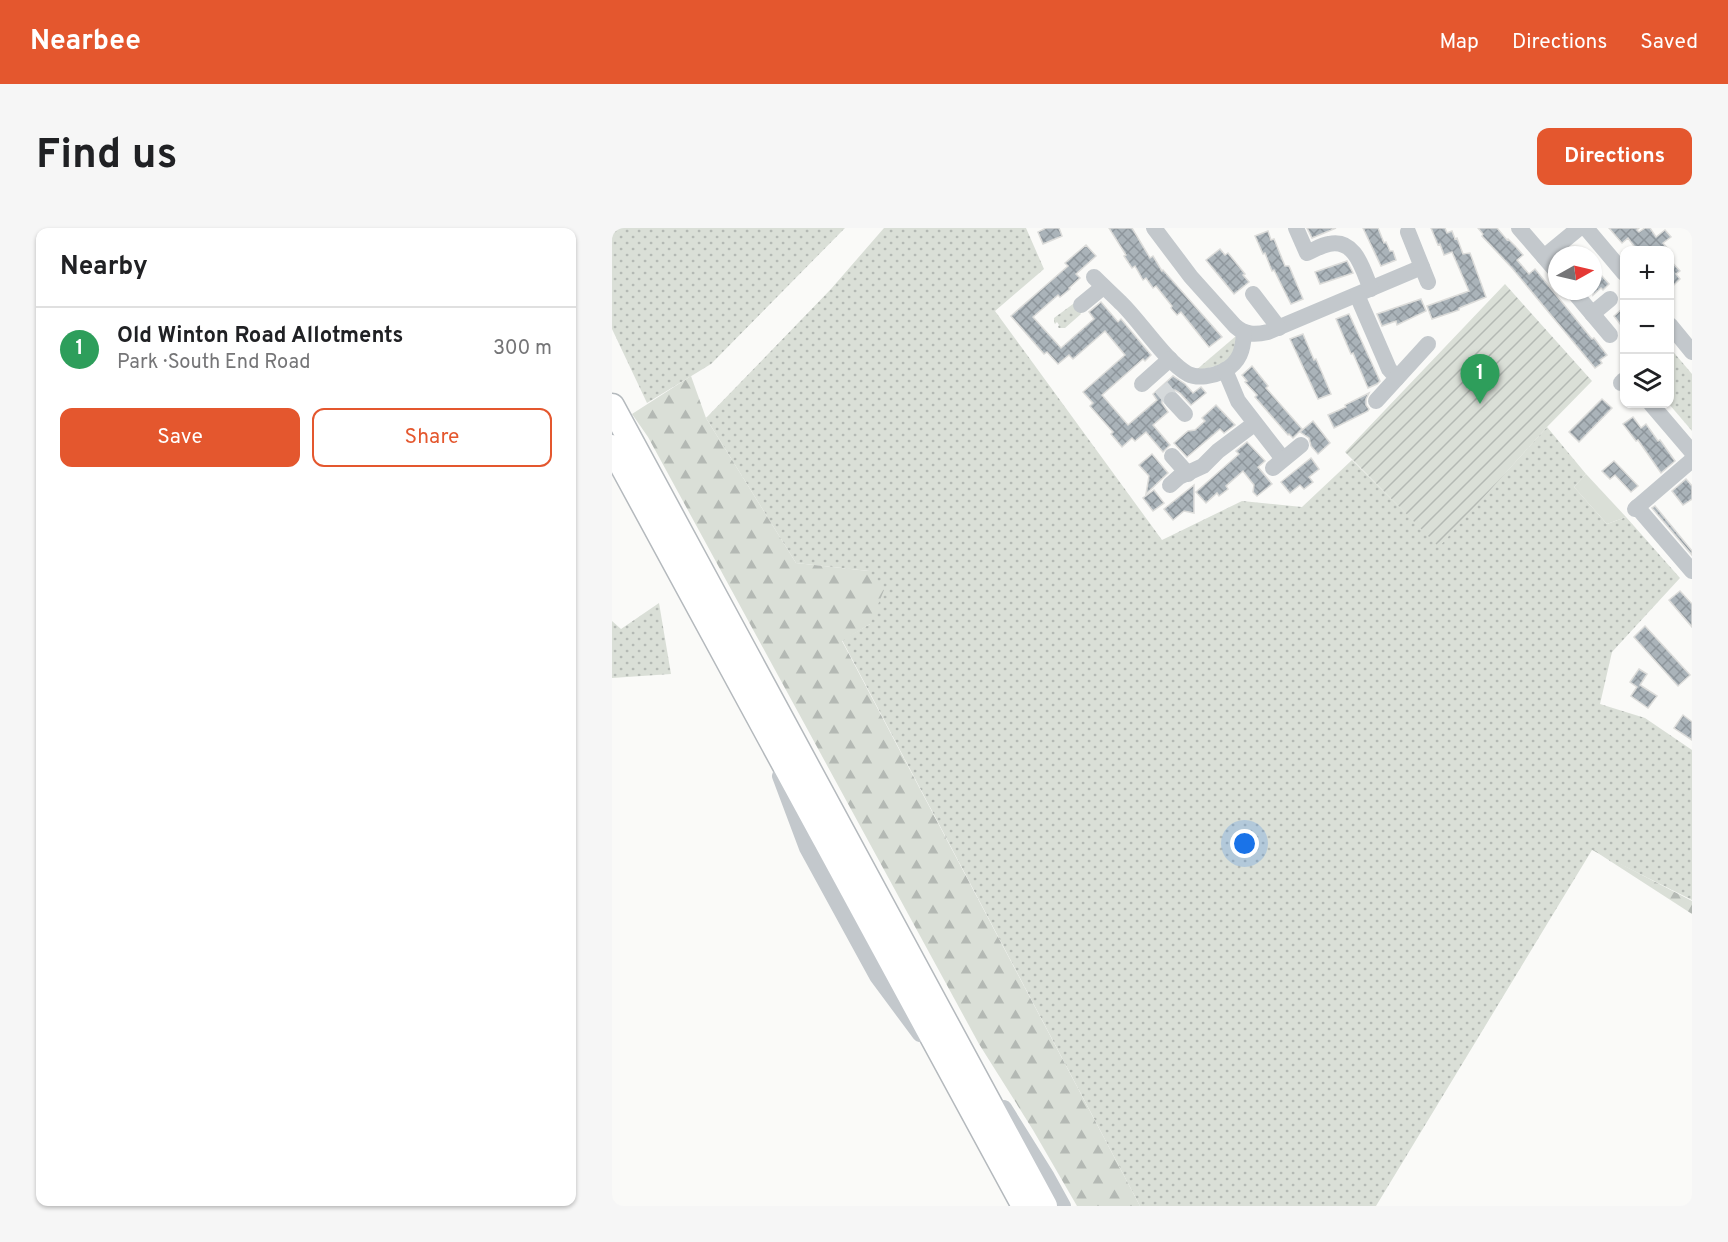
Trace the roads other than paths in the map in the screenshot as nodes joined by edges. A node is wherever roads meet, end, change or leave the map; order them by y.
1 (1154, 228) edge
2 (1296, 228) edge
3 (1520, 228) edge
4 (1579, 228) edge
5 (1586, 228) edge
6 (1408, 232) dead end
7 (1329, 236) edge
8 (1544, 257) junction
9 (1548, 262) edge
10 (1620, 268) edge
11 (1364, 292) junction
12 (1253, 294) dead end
13 (1610, 299) dead end
14 (1581, 300) edge
15 (1081, 305) dead end
16 (1593, 314) junction
17 (1279, 328) junction
18 (1674, 332) edge
19 (1244, 333) junction
20 (1610, 335) dead end
21 (1428, 345) dead end
22 (1692, 352) edge
23 (1170, 359) junction
24 (1225, 370) junction
25 (1401, 373) junction
26 (1376, 401) dead end
27 (612, 406) edge
28 (1654, 408) edge
29 (1185, 414) dead end
30 (1254, 423) junction
31 (1301, 445) dead end
32 (612, 447) edge
33 (1692, 452) edge
34 (1172, 456) dead end
35 (1692, 460) edge
36 (1188, 474) junction
37 (1170, 485) dead end
38 (1692, 571) edge
39 (951, 1031) junction
40 (1024, 1206) edge
41 (1045, 1206) edge
42 (1063, 1206) edge

1 - 19 street
2 - 7 street
3 - 8 street
4 - 8 street
5 - 10 street
6 - 11 street
7 - 11 street
8 - 9 street
11 - 17 street
11 - 25 street
12 - 17 street
13 - 16 street
14 - 16 street
15 - 23 street
16 - 20 street
17 - 19 street
18 - 22 street
19 - 24 street
21 - 25 street
23 - 24 street
23 - 29 street
24 - 30 street
25 - 26 street
27 - 39 highway
28 - 33 street
30 - 31 street
30 - 36 street
32 - 40 highway
34 - 36 street
35 - 38 street
36 - 37 street
39 - 41 highway
39 - 42 street

